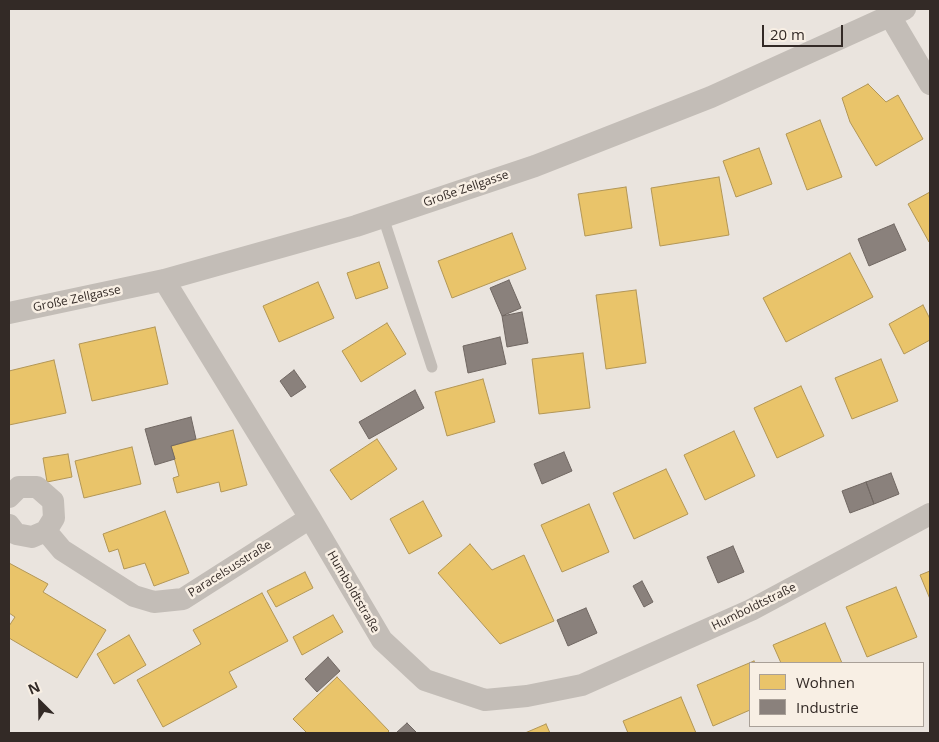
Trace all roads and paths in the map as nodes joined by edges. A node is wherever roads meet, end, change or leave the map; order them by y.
1 (897, 12) edge
2 (930, 84) edge
3 (384, 217) junction
4 (164, 280) junction
5 (9, 313) edge
6 (432, 367) dead end
7 (9, 497) edge
8 (930, 514) edge
9 (310, 518) junction
10 (9, 525) edge
11 (46, 531) junction

1 - 2 street
1 - 3 street, Große Zellgasse
3 - 4 street, Große Zellgasse
3 - 6 lane
4 - 5 street, Große Zellgasse
4 - 9 street, Humboldtstraße
7 - 11 street
8 - 9 street, Humboldtstraße
9 - 11 street, Paracelsusstraße
10 - 11 street

